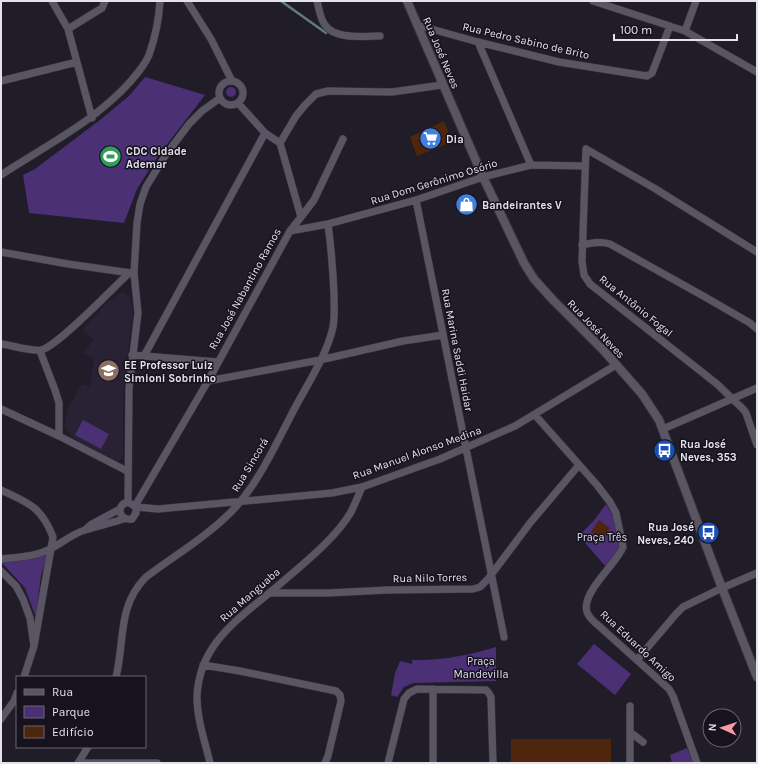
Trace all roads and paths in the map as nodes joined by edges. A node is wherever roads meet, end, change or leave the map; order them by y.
1 (52, 1) edge
2 (106, 1) edge
3 (160, 1) edge
4 (187, 1) edge
5 (317, 1) edge
6 (407, 1) edge
7 (593, 1) edge
8 (696, 1) edge
9 (417, 25) junction
10 (670, 26) junction
11 (68, 29) junction
12 (685, 31) junction
13 (380, 36) dead end
14 (478, 42) junction
15 (76, 62) junction
16 (757, 72) edge
17 (1, 80) edge
18 (232, 81) junction
19 (442, 85) junction
20 (220, 98) junction
21 (238, 103) junction
22 (92, 118) junction
23 (265, 133) junction
24 (343, 139) dead end
25 (280, 143) junction
26 (531, 165) junction
27 (585, 166) junction
28 (1, 175) edge
29 (483, 177) junction
30 (416, 200) junction
31 (301, 217) junction
32 (328, 224) junction
33 (290, 232) junction
34 (582, 245) junction
35 (1, 252) edge
36 (757, 252) edge
37 (131, 273) junction
38 (757, 329) edge
39 (443, 335) junction
40 (1, 344) edge
41 (40, 351) junction
42 (132, 355) junction
43 (144, 356) junction
44 (320, 360) junction
45 (218, 362) junction
46 (616, 365) junction
47 (208, 381) junction
48 (757, 388) edge
49 (733, 399) junction
50 (1, 409) edge
51 (535, 415) junction
52 (663, 429) junction
53 (59, 436) junction
54 (757, 444) edge
55 (466, 448) junction
56 (579, 465) junction
57 (127, 471) junction
58 (362, 487) junction
59 (1, 490) edge
60 (241, 501) junction
61 (128, 505) junction
62 (158, 509) junction
63 (135, 516) junction
64 (124, 519) junction
65 (85, 530) junction
66 (50, 549) junction
67 (1, 559) edge
68 (1, 570) edge
69 (757, 573) edge
70 (491, 575) junction
71 (722, 588) junction
72 (270, 593) junction
73 (504, 637) dead end
74 (34, 646) junction
75 (637, 660) junction
76 (203, 665) junction
77 (24, 676) edge
78 (116, 676) edge
79 (757, 677) edge
80 (433, 689) junction
81 (16, 696) edge
82 (630, 706) dead end
83 (1, 719) edge
84 (630, 732) junction
85 (643, 742) dead end
86 (87, 748) edge
87 (79, 763) edge
88 (157, 763) edge
89 (210, 763) edge
90 (325, 763) edge
91 (388, 763) edge
92 (433, 763) edge
93 (493, 763) edge
94 (630, 763) edge
95 (697, 763) edge

1 - 11 street
2 - 11 street
3 - 22 street
4 - 18 street
5 - 13 street
6 - 9 street, Rua José Neves
7 - 10 street
8 - 12 street
9 - 14 street, Rua Pedro Sabino de Brito
9 - 19 street, Rua José Neves
10 - 12 street
10 - 14 street, Rua Pedro Sabino de Brito
11 - 15 street
12 - 16 street
14 - 26 street
15 - 17 street
15 - 22 street
18 - 20 street
18 - 21 street
19 - 25 street
19 - 29 street, Rua José Neves
20 - 21 street
20 - 37 street
21 - 23 street
22 - 28 street
23 - 25 street
23 - 43 street
24 - 31 street, Rua José Nabantino Ramos
25 - 31 street
26 - 27 street, Rua Dom Gerônimo Osório
26 - 29 street, Rua Dom Gerônimo Osório
27 - 34 street, Rua Antônio Fogal
27 - 36 street, Rua Antônio Fogal
29 - 30 street, Rua Dom Gerônimo Osório
29 - 46 street, Rua José Neves
30 - 32 street, Rua Dom Gerônimo Osório
30 - 39 street, Rua Marina Saddi Haidar
31 - 33 street, Rua José Nabantino Ramos
32 - 33 street, Rua Dom Gerônimo Osório
32 - 44 street, Rua Sincorá
33 - 45 street, Rua José Nabantino Ramos
34 - 38 street
34 - 49 street, Rua Antônio Fogal
35 - 37 street
37 - 41 street
37 - 42 street
39 - 44 street
39 - 55 street, Rua Marina Saddi Haidar
40 - 41 street
41 - 53 street
42 - 43 street
42 - 57 street
43 - 45 street
44 - 47 street
44 - 60 street, Rua Sincorá
45 - 47 street, Rua José Nabantino Ramos
46 - 51 street, Rua Manuel Alonso Medina
46 - 52 street, Rua José Neves
47 - 61 street, Rua José Nabantino Ramos
48 - 49 street
49 - 52 street
49 - 54 street, Rua Antônio Fogal
50 - 53 street
51 - 55 street, Rua Manuel Alonso Medina
51 - 56 street, Rua Eduardo Amigo
52 - 71 street, Rua José Neves
53 - 57 street
55 - 58 street, Rua Manuel Alonso Medina
55 - 70 street, Rua Marina Saddi Haidar
56 - 70 street, Rua Nilo Torres
56 - 75 street, Rua Eduardo Amigo
57 - 61 street
58 - 60 street, Rua Manuel Alonso Medina
58 - 72 street, Rua Manguaba
59 - 66 street
60 - 62 street, Rua Manuel Alonso Medina
60 - 78 street, Rua Sincorá
61 - 62 street, Rua Manuel Alonso Medina
61 - 63 street
61 - 64 street
61 - 65 street, Rua Manuel Alonso Medina
62 - 63 street, Rua Manuel Alonso Medina
63 - 64 street, Rua Manuel Alonso Medina
64 - 65 street, Rua Manuel Alonso Medina
65 - 66 street, Rua Manuel Alonso Medina
66 - 67 street, Rua Manuel Alonso Medina
66 - 74 street
68 - 74 street
69 - 71 street
70 - 72 street, Rua Nilo Torres
70 - 73 street, Rua Marina Saddi Haidar
71 - 75 street
71 - 79 street, Rua José Neves
72 - 76 street, Rua Manguaba
74 - 77 street
75 - 95 street, Rua Eduardo Amigo
76 - 89 street, Rua Manguaba
76 - 90 street
80 - 91 street
80 - 92 street
80 - 93 street
81 - 83 street
82 - 84 street
84 - 85 street
84 - 94 street
86 - 87 street
87 - 88 street

